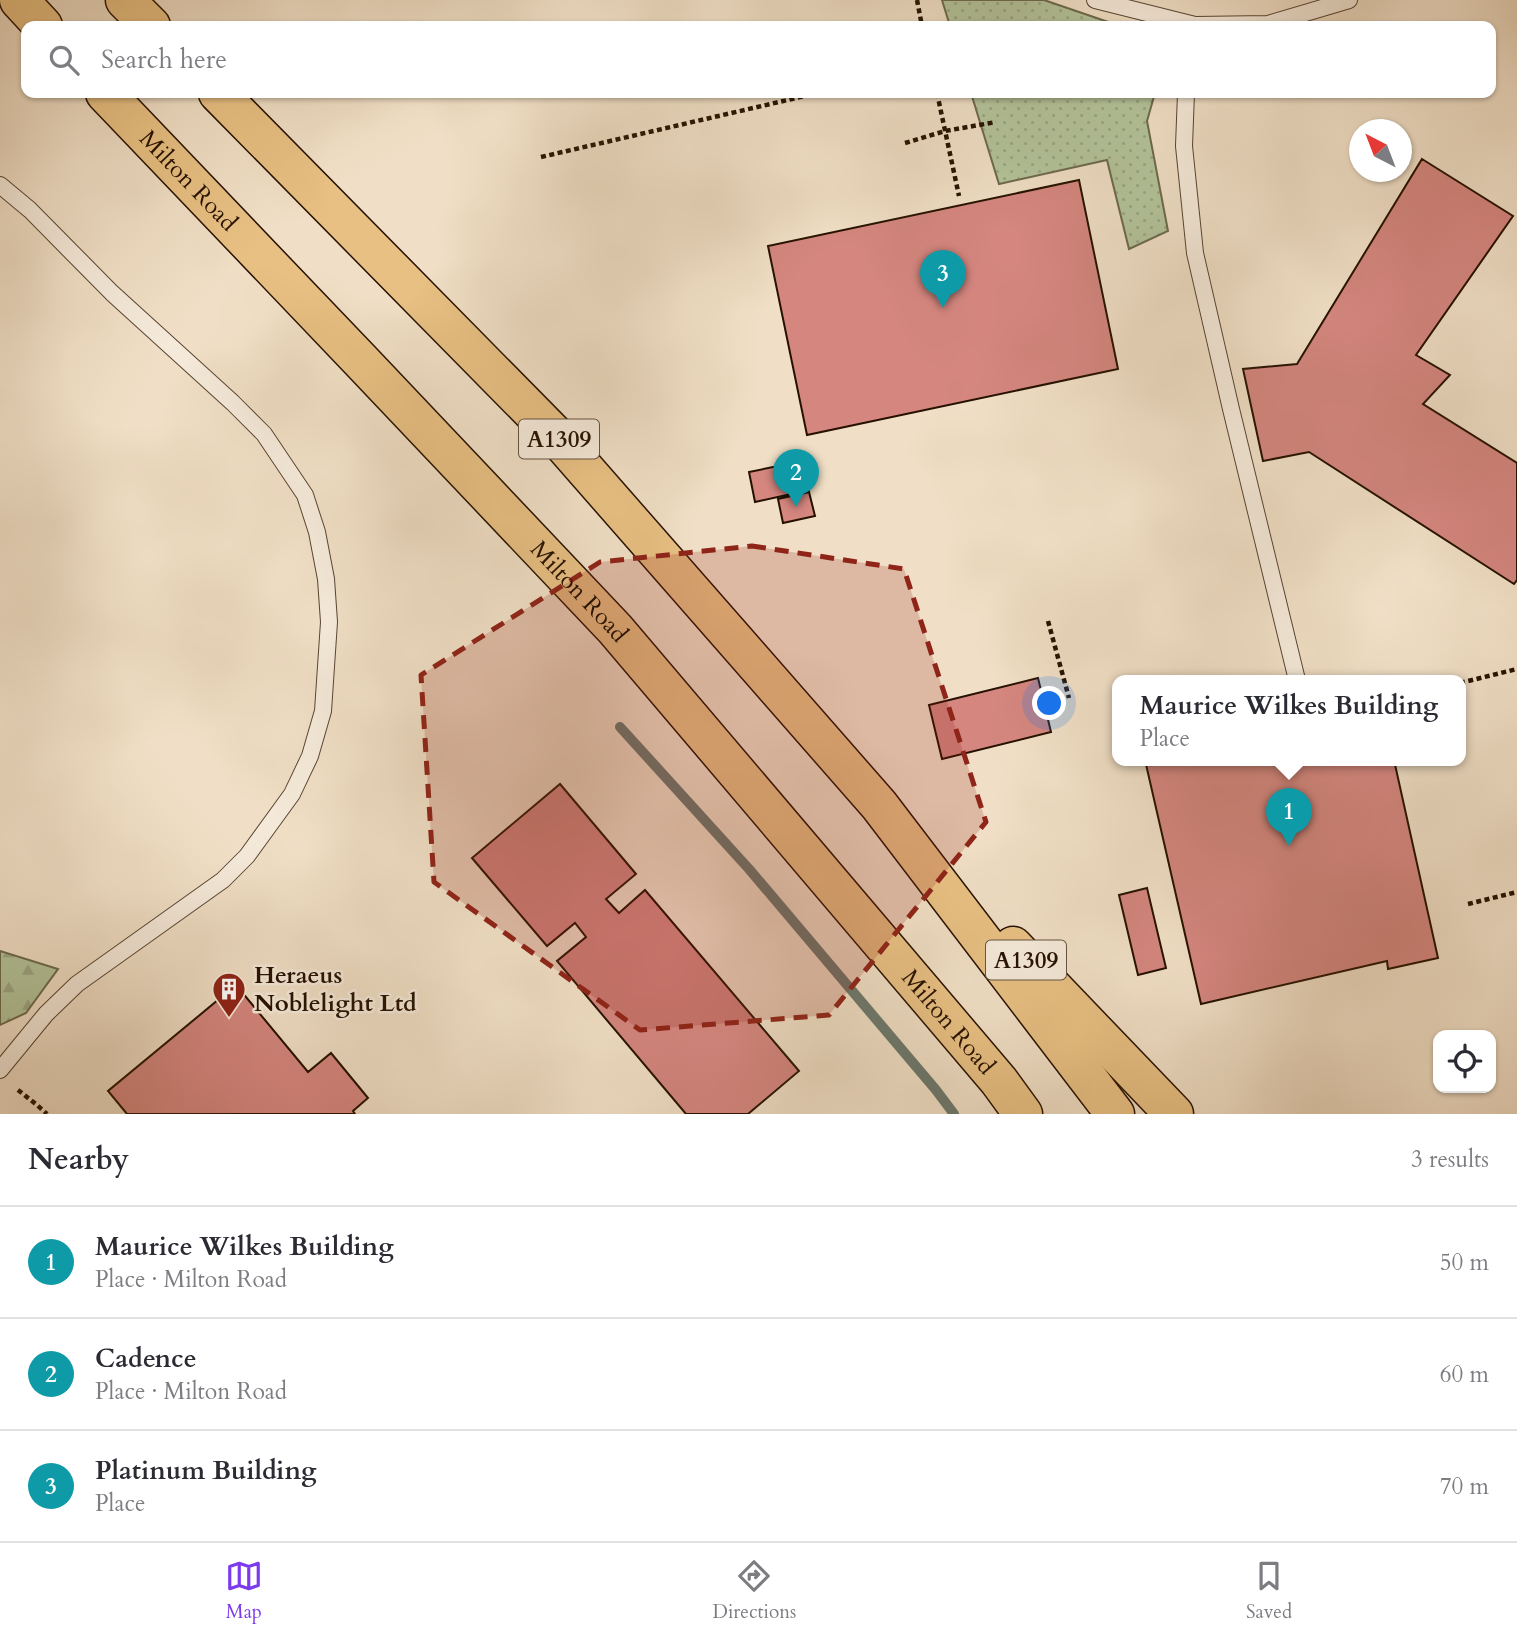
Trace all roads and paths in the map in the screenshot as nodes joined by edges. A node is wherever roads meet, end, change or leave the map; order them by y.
1 (19, 0) edge
2 (125, 0) edge
3 (917, 0) edge
4 (1096, 0) edge
5 (1349, 0) edge
6 (38, 21) edge
7 (146, 21) edge
8 (921, 21) edge
9 (1176, 21) edge
10 (1278, 21) edge
11 (110, 98) edge
12 (223, 98) edge
13 (796, 98) edge
14 (938, 98) edge
15 (1186, 98) edge
16 (996, 122) dead end
17 (945, 131) junction
18 (905, 143) dead end
19 (541, 157) dead end
20 (0, 185) edge
21 (959, 196) dead end
22 (1048, 621) dead end
23 (1517, 669) edge
24 (1296, 675) edge
25 (1466, 682) edge
26 (1069, 698) dead end
27 (879, 806) junction
28 (1517, 892) edge
29 (1468, 904) dead end
30 (5, 1077) edge
31 (47, 1114) edge
32 (1023, 1114) edge
33 (1115, 1114) edge
34 (1174, 1114) edge

1 - 6 main road
2 - 7 main road
3 - 8 path
4 - 9 lane
5 - 10 lane
11 - 32 main road, Milton Road
12 - 27 main road, A1309
13 - 19 path
14 - 17 path
15 - 24 lane
16 - 17 path
17 - 18 path
17 - 21 path
20 - 30 lane
22 - 26 path
23 - 25 path
27 - 33 main road, A1309
27 - 34 main road, A1309
28 - 29 path
30 - 31 path

